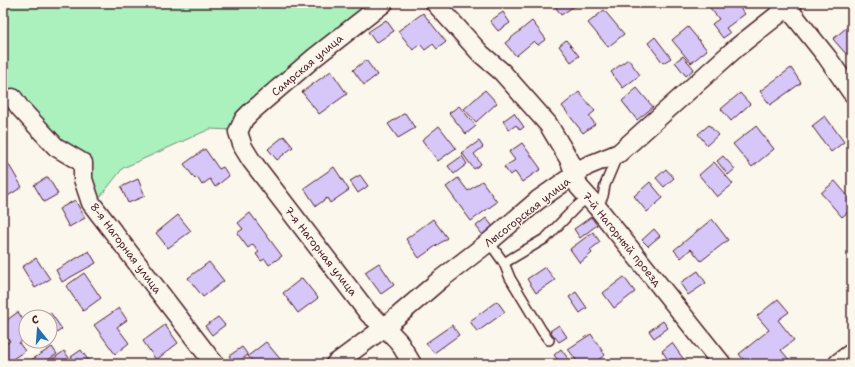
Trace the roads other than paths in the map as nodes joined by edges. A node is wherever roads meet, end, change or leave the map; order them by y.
1 (384, 3) edge
2 (435, 3) edge
3 (788, 4) edge
4 (852, 93) edge
5 (8, 101) edge
6 (238, 132) joint
7 (619, 152) junction
8 (574, 174) junction
9 (592, 202) junction
10 (489, 242) junction
11 (504, 263) junction
12 (385, 327) junction
13 (549, 340) dead end
14 (852, 355) edge
15 (215, 364) edge
16 (336, 364) edge
17 (412, 364) edge
18 (722, 364) edge
19 (840, 364) edge

1 - 6 street, Самрская улица
2 - 8 street, 7-й Нагорный проезд
3 - 4 street
3 - 7 street, Лысогорская улица
5 - 15 street, 8-я Нагорная улица
6 - 12 street, 7-я Нагорная улица
7 - 8 street, Лысогорская улица
7 - 9 lane
8 - 9 street, 7-й Нагорный проезд
8 - 10 street, Лысогорская улица
9 - 11 lane
9 - 18 street, 7-й Нагорный проезд
10 - 11 lane
10 - 12 street, Лысогорская улица
11 - 13 lane
12 - 16 street, Лысогорская улица
12 - 17 street, 7-я Нагорная улица
14 - 19 street

